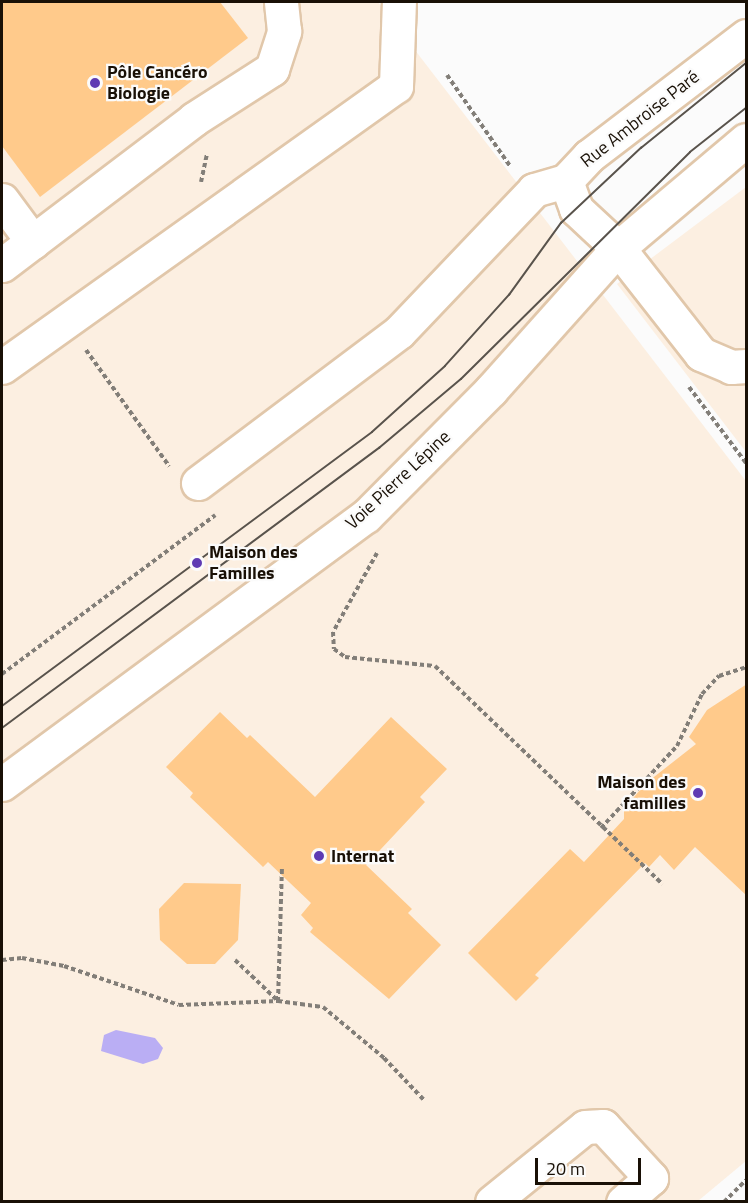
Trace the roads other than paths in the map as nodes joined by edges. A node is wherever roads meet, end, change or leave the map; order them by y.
1 (281, 2) edge
2 (399, 2) edge
3 (747, 36) edge
4 (397, 79) junction
5 (747, 140) edge
6 (566, 181) junction
7 (2, 200) edge
8 (33, 242) junction
9 (618, 248) junction
10 (2, 265) edge
11 (2, 360) edge
12 (2, 366) edge
13 (747, 366) edge
14 (192, 489) road end
15 (2, 784) edge
16 (492, 1202) edge
17 (623, 1202) edge

1 - 8 street
2 - 4 street
3 - 6 street, Rue Ambroise Paré
4 - 11 street
4 - 12 street
5 - 9 street
6 - 9 street, Rue Ambroise Paré
6 - 14 street
7 - 8 street
8 - 10 street
9 - 13 street, Rue Ambroise Paré
9 - 15 street, Voie Pierre Lépine
16 - 17 street

